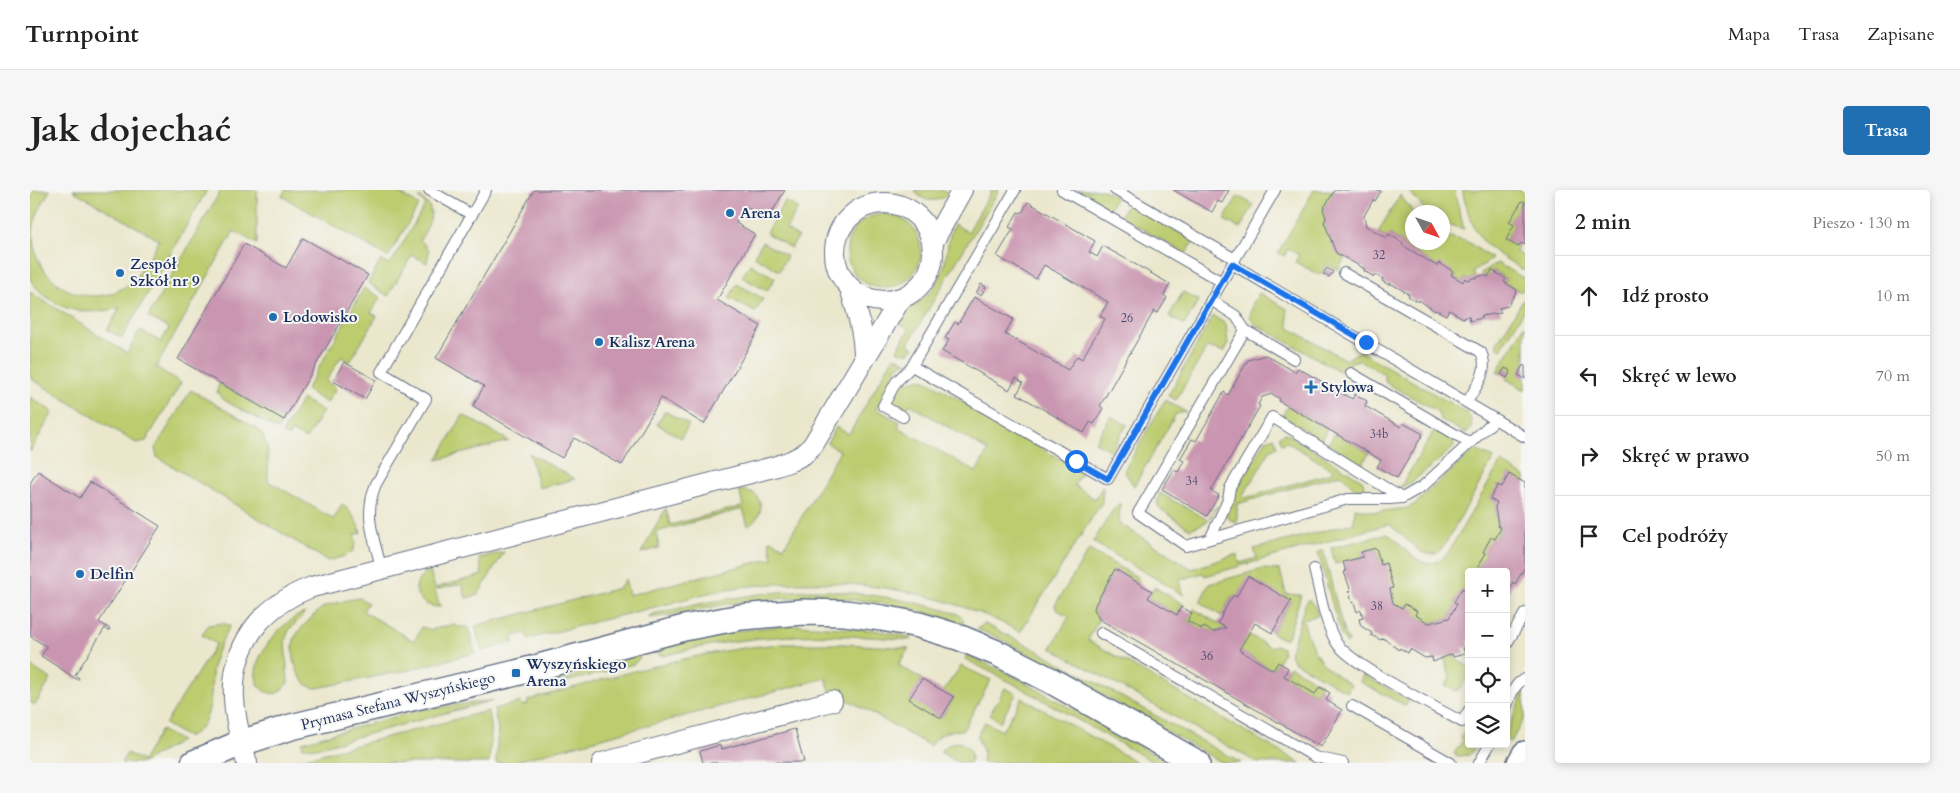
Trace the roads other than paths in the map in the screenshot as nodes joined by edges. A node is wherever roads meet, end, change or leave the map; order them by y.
1 (429, 190) edge
2 (486, 190) edge
3 (962, 190) edge
4 (1015, 190) edge
5 (1062, 190) edge
6 (1116, 190) edge
7 (1275, 190) edge
8 (893, 196) edge
9 (472, 215) junction
10 (933, 242) junction
11 (1233, 261) junction
12 (1344, 273) dead end
13 (1222, 282) junction
14 (850, 288) junction
15 (901, 298) junction
16 (1211, 300) junction
17 (1245, 330) junction
18 (864, 357) junction
19 (1294, 359) dead end
20 (912, 366) junction
21 (1351, 373) dead end
22 (1467, 402) junction
23 (903, 417) dead end
24 (1496, 419) junction
25 (1525, 437) edge
26 (1470, 443) junction
27 (1402, 498) junction
28 (1210, 539) junction
29 (1314, 569) dead end
30 (382, 570) junction
31 (1525, 613) edge
32 (1101, 633) dead end
33 (1510, 638) edge
34 (1525, 679) edge
35 (832, 701) dead end
36 (1508, 703) edge
37 (1352, 706) dead end
38 (1465, 717) edge
39 (1488, 748) edge
40 (244, 753) edge
41 (1525, 754) edge
42 (194, 763) edge
43 (602, 763) edge
44 (1198, 763) edge
45 (1343, 763) edge
46 (1451, 763) edge
47 (1479, 763) edge
48 (1520, 763) edge

1 - 9 lane
2 - 9 lane
3 - 10 street
4 - 20 lane
5 - 13 lane
6 - 11 lane
7 - 11 lane
8 - 10 street
8 - 14 street
9 - 30 lane
10 - 15 street
11 - 13 lane
11 - 22 lane
12 - 22 lane
13 - 16 lane
14 - 15 street
14 - 18 street
15 - 18 street
16 - 17 lane
16 - 20 lane
17 - 19 lane
17 - 28 lane
18 - 30 street
20 - 23 lane
21 - 26 lane
22 - 24 lane
24 - 25 lane
24 - 26 lane
26 - 27 lane
27 - 28 lane
27 - 28 lane
29 - 38 lane
30 - 40 street
31 - 33 lane
32 - 45 lane
34 - 36 lane
35 - 43 street
37 - 46 lane
39 - 47 lane
40 - 42 street, Prymasa Stefana Wyszyńskiego
40 - 44 street, Prymasa Stefana Wyszyńskiego
41 - 48 street

